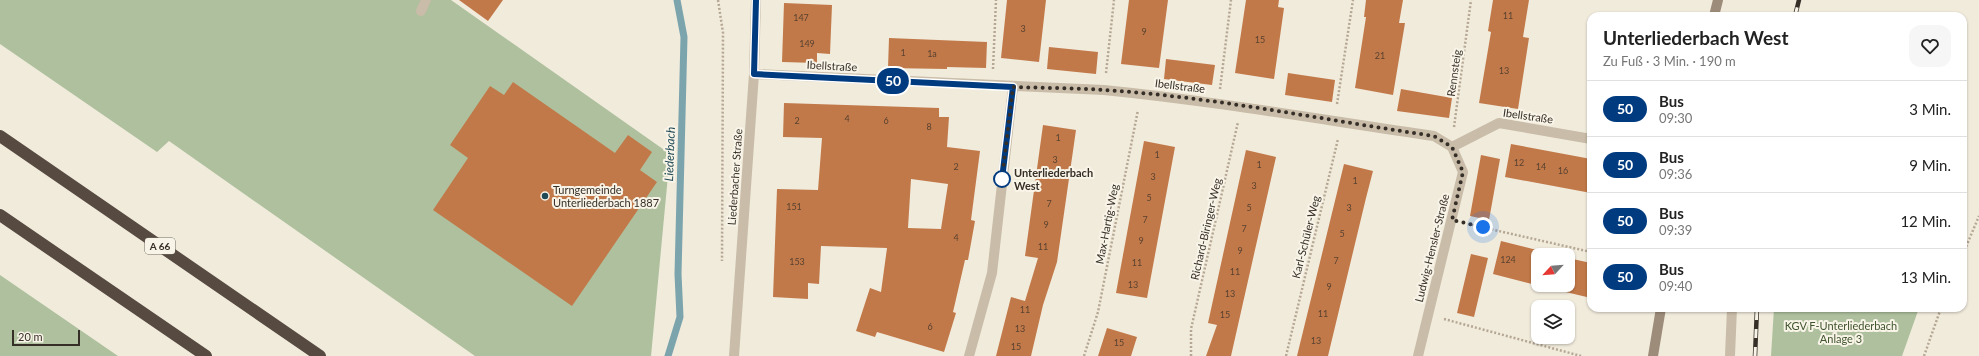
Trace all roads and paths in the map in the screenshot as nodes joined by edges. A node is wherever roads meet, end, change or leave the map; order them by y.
1 (426, 0) edge
2 (718, 0) edge
3 (756, 0) edge
4 (996, 0) edge
5 (1114, 0) edge
6 (1231, 0) edge
7 (1353, 0) edge
8 (1471, 0) edge
9 (1718, 0) edge
10 (421, 11) dead end
11 (1715, 12) edge
12 (754, 74) junction
13 (992, 86) junction
14 (1013, 87) junction
15 (1104, 90) junction
16 (1142, 94) junction
17 (1218, 103) junction
18 (1242, 106) junction
19 (1338, 122) junction
20 (0, 136) edge
21 (1587, 137) edge
22 (1452, 147) junction
23 (0, 215) edge
24 (1979, 216) edge
25 (1452, 220) junction
26 (1967, 244) edge
27 (1587, 251) edge
28 (722, 268) dead end
29 (1660, 312) edge
30 (1732, 312) edge
31 (1940, 312) edge
32 (1428, 314) junction
33 (206, 356) edge
34 (320, 356) edge
35 (734, 356) edge
36 (969, 356) edge
37 (1084, 356) edge
38 (1191, 356) edge
39 (1286, 356) edge
40 (1418, 356) edge
41 (1581, 356) edge
42 (1654, 356) edge
43 (1730, 356) edge
44 (1924, 356) edge

1 - 10 street
2 - 28 path
3 - 12 street, Liederbacher Straße
4 - 13 path
5 - 15 path
6 - 17 path
7 - 19 path, Karl-Schüler-Weg
8 - 22 path, Rennsteig
9 - 11 main road
12 - 13 street, Ibellstraße
12 - 35 street, Liederbacher Straße
13 - 14 street, Ibellstraße
14 - 15 street, Ibellstraße
14 - 36 street
15 - 16 street, Ibellstraße
16 - 17 street, Ibellstraße
16 - 37 path, Max-Hartig-Weg
17 - 18 street, Ibellstraße
18 - 19 street, Ibellstraße
18 - 38 path, Richard-Biringer-Weg
19 - 22 street, Ibellstraße
19 - 39 path, Karl-Schüler-Weg
20 - 34 highway, A 66
21 - 22 street, Ibellstraße
22 - 25 street, Ludwig-Hensler-Straße
23 - 33 highway
24 - 26 path
25 - 27 path
25 - 32 street, Ludwig-Hensler-Straße
29 - 42 main road
30 - 43 street
31 - 44 path
32 - 40 street, Ludwig-Hensler-Straße
32 - 41 path

